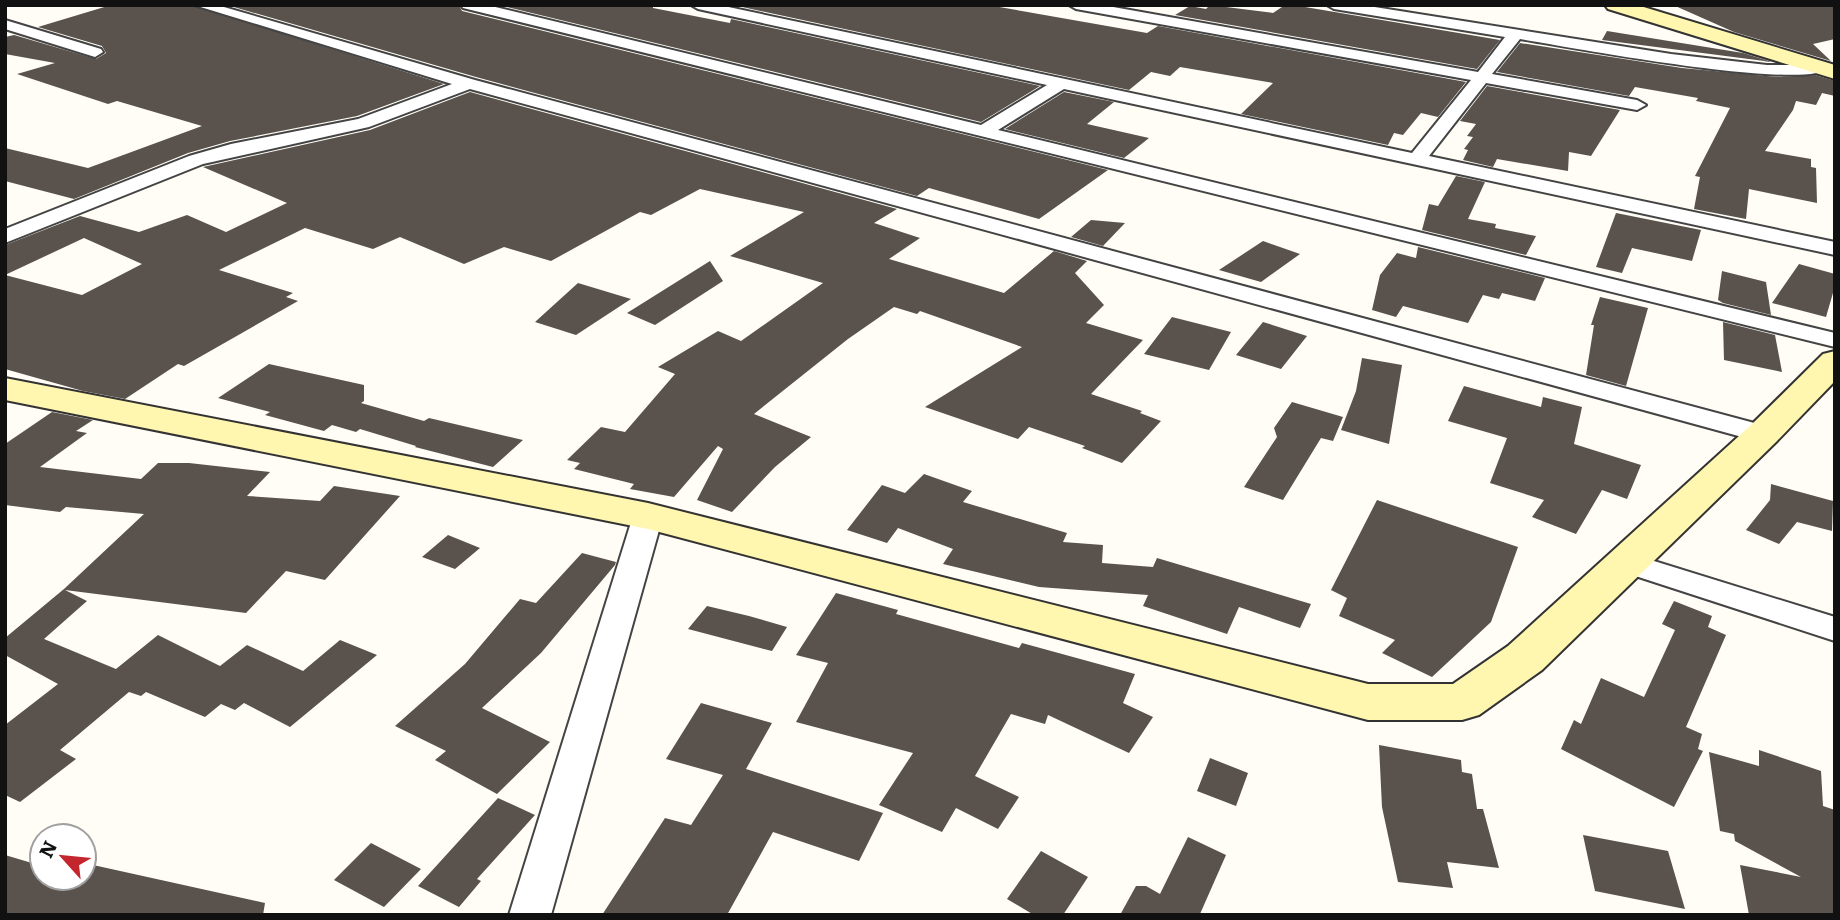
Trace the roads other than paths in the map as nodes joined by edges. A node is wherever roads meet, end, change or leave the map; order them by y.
1 (201, 5) edge
2 (468, 5) edge
3 (698, 5) edge
4 (1076, 5) edge
5 (1334, 5) edge
6 (1615, 5) edge
7 (1179, 10) dead end
8 (1163, 21) junction
9 (5, 23) edge
10 (1515, 36) junction
11 (95, 52) dead end
12 (1830, 68) edge
13 (1481, 78) junction
14 (1062, 83) junction
15 (469, 84) junction
16 (1637, 106) dead end
17 (982, 132) junction
18 (1417, 159) junction
19 (5, 237) edge
20 (1835, 248) edge
21 (1835, 340) edge
22 (1835, 361) edge
23 (5, 390) edge
24 (1763, 434) junction
25 (648, 516) junction
26 (1625, 562) junction
27 (1835, 629) edge
28 (530, 915) edge

1 - 15 street
2 - 17 street
3 - 14 street
4 - 8 street
5 - 10 street
6 - 12 street
7 - 8 street
8 - 13 street
9 - 11 street
10 - 12 street
10 - 13 street
13 - 16 street
13 - 18 street
14 - 17 street
14 - 18 street
15 - 19 street
15 - 24 street
17 - 21 street
18 - 20 street
22 - 24 street
23 - 25 street
24 - 26 street
25 - 26 street
25 - 28 street
26 - 27 street

